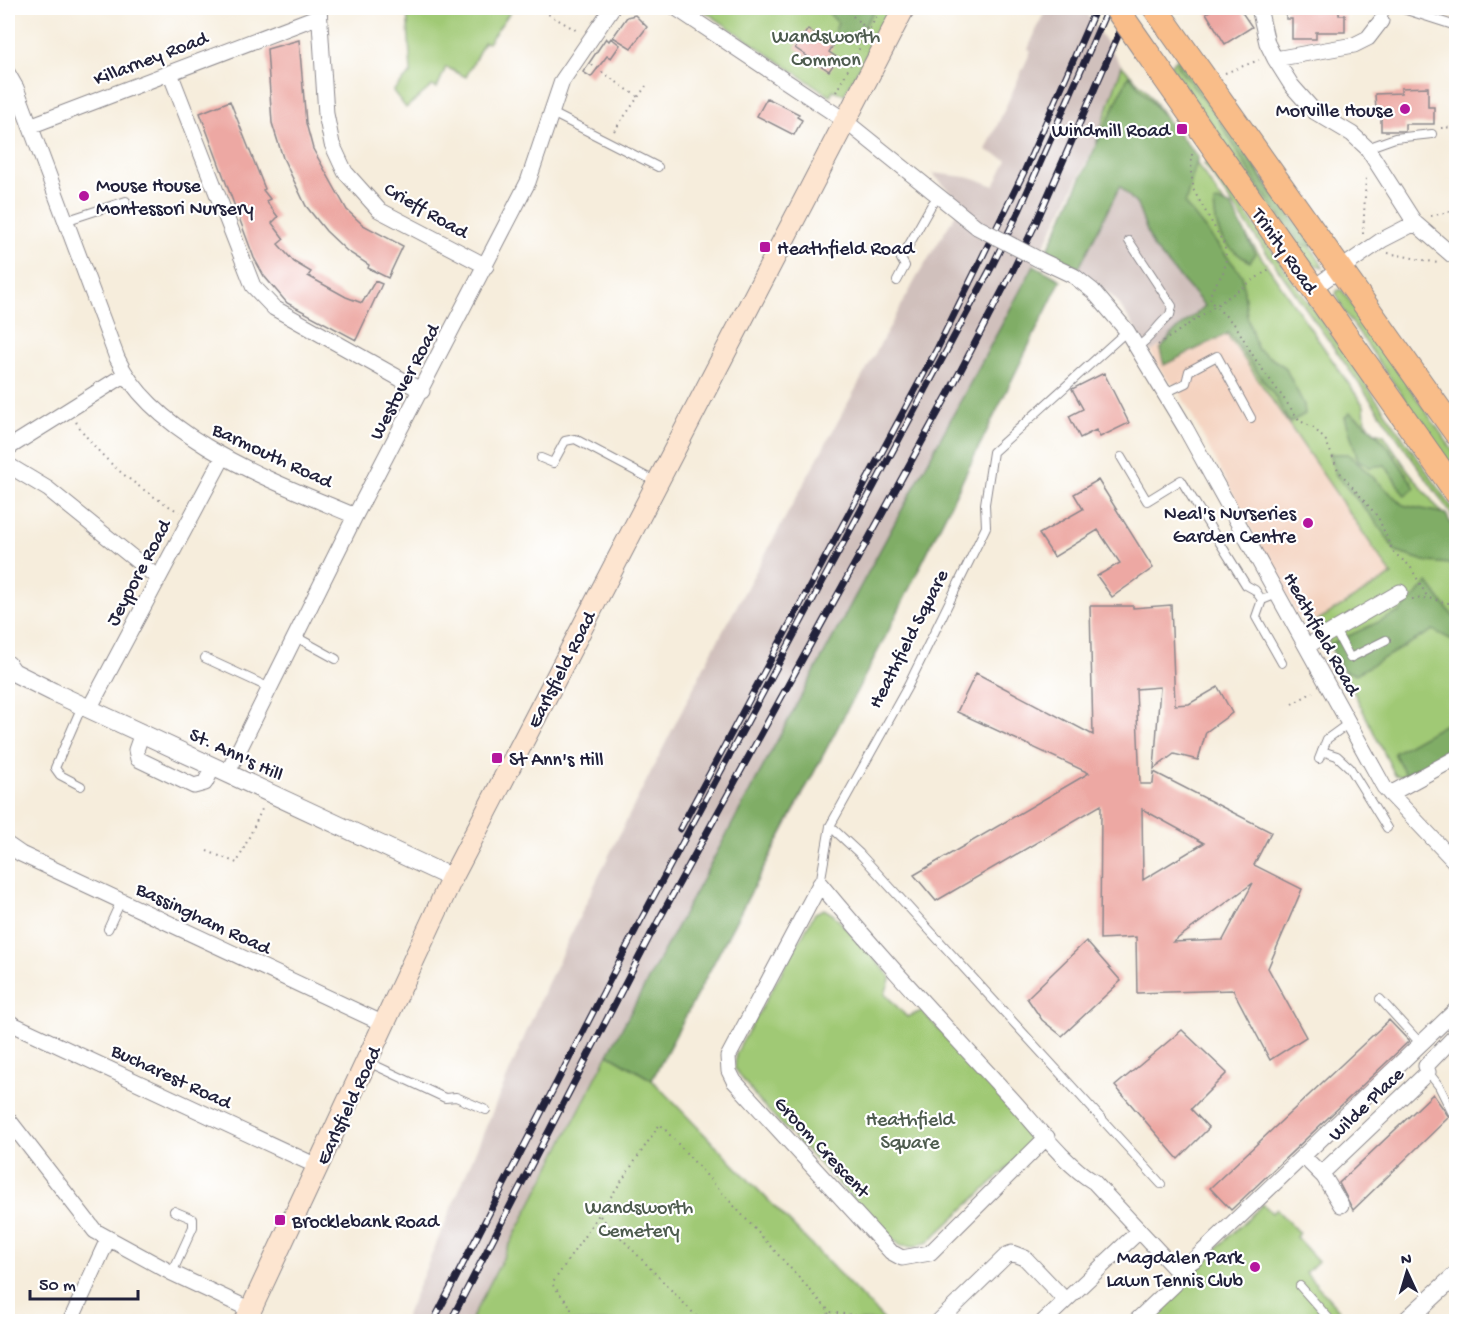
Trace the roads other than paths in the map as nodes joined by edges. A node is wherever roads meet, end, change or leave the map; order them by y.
1 (612, 8) edge
2 (676, 8) edge
3 (904, 8) edge
4 (1116, 8) edge
5 (1259, 8) edge
6 (1400, 8) edge
7 (319, 12) edge
8 (1383, 14) edge
9 (1160, 15) edge
10 (1456, 26) edge
11 (1274, 58) junction
12 (170, 73) junction
13 (8, 74) edge
14 (552, 113) junction
15 (844, 120) junction
16 (30, 126) junction
17 (1432, 134) road end
18 (1370, 154) junction
19 (658, 167) dead end
20 (939, 197) junction
21 (126, 201) dead end
22 (65, 221) junction
23 (1415, 223) junction
24 (1129, 240) dead end
25 (1454, 255) edge
26 (486, 266) junction
27 (1339, 269) junction
28 (897, 281) dead end
29 (1312, 288) junction
30 (1127, 332) junction
31 (1140, 351) junction
32 (126, 374) junction
33 (422, 391) junction
34 (1165, 393) junction
35 (1251, 418) dead end
36 (1456, 434) edge
37 (8, 448) edge
38 (223, 457) junction
39 (1121, 457) dead end
40 (541, 458) dead end
41 (8, 465) edge
42 (656, 482) junction
43 (1456, 492) edge
44 (356, 516) junction
45 (158, 578) junction
46 (1400, 592) road end
47 (1277, 594) junction
48 (1262, 600) junction
49 (1335, 630) junction
50 (296, 638) junction
51 (1386, 640) dead end
52 (1306, 646) junction
53 (205, 658) dead end
54 (336, 659) dead end
55 (1282, 663) dead end
56 (9, 672) edge
57 (270, 688) junction
58 (86, 707) junction
59 (1349, 723) junction
60 (142, 733) junction
61 (1456, 758) edge
62 (220, 770) junction
63 (81, 786) dead end
64 (1390, 794) junction
65 (830, 826) junction
66 (1387, 828) dead end
67 (8, 845) edge
68 (1456, 863) edge
69 (452, 878) junction
70 (820, 884) junction
71 (121, 901) junction
72 (108, 929) dead end
73 (1380, 999) dead end
74 (1456, 1010) edge
75 (8, 1022) edge
76 (384, 1024) junction
77 (1456, 1035) edge
78 (1421, 1044) junction
79 (367, 1062) junction
80 (1428, 1072) junction
81 (486, 1110) dead end
82 (1452, 1112) dead end
83 (8, 1119) edge
84 (1047, 1137) junction
85 (319, 1167) junction
86 (1161, 1184) dead end
87 (1341, 1205) dead end
88 (174, 1211) dead end
89 (1139, 1231) junction
90 (108, 1239) junction
91 (1177, 1271) junction
92 (172, 1273) junction
93 (1456, 1275) edge
94 (1300, 1286) dead end
95 (1065, 1300) junction
96 (248, 1316) edge
97 (70, 1322) edge
98 (938, 1322) edge
99 (1043, 1322) edge
100 (1135, 1322) edge
101 (1332, 1322) edge
102 (1405, 1322) edge

1 - 14 street, Westover Road
2 - 15 street, Heathfield Road
3 - 15 main road
4 - 29 highway, Trinity Road, bridge
5 - 11 street
6 - 10 lane
7 - 12 street, Killarney Road
7 - 26 street, Crieff Road
8 - 11 street
9 - 27 highway, Trinity Road
11 - 18 street
12 - 16 street, Killarney Road
12 - 33 street
13 - 16 street, Barmouth Road
14 - 19 lane
14 - 26 street, Westover Road
15 - 20 street, Heathfield Road
15 - 42 main road, Earlsfield Road
16 - 22 street, Barmouth Road
17 - 18 lane
18 - 23 street
20 - 28 lane
20 - 30 street, Heathfield Road, bridge
21 - 22 lane
22 - 32 street, Barmouth Road
23 - 25 street
23 - 27 street
24 - 31 lane
26 - 33 street, Westover Road
27 - 29 street
27 - 36 highway, Trinity Road
29 - 43 highway, Trinity Road
30 - 31 street, Heathfield Road
30 - 65 lane, Heathfield Square
31 - 34 street, Heathfield Road
32 - 37 street
32 - 38 street, Barmouth Road
33 - 44 street, Westover Road
34 - 35 lane
34 - 47 street, Heathfield Road
38 - 44 street, Barmouth Road
38 - 45 street, Jeypore Road
39 - 48 lane
40 - 42 lane
41 - 45 street
42 - 69 main road, Earlsfield Road
44 - 50 street, Westover Road
45 - 58 street, Jeypore Road
46 - 49 street
47 - 48 lane
47 - 52 street, Heathfield Road
48 - 55 lane
49 - 51 lane
49 - 52 street
50 - 54 lane
50 - 57 street, Westover Road
52 - 59 street, Heathfield Road
53 - 57 lane
56 - 58 street, St. Ann's Hill
57 - 62 street, Westover Road
58 - 60 street, St. Ann's Hill
58 - 63 lane
59 - 64 street, Heathfield Road
59 - 66 lane
60 - 62 street, St. Ann's Hill
60 - 62 street, Westover Road
61 - 64 street
62 - 69 street, St. Ann's Hill
64 - 68 street, Heathfield Road
65 - 70 lane, Heathfield Square
65 - 86 lane
67 - 71 street, Bassingham Road
69 - 76 main road, Earlsfield Road
70 - 84 street
70 - 84 street, Groom Crescent
71 - 72 lane
71 - 76 street, Bassingham Road
73 - 78 lane
74 - 78 street
75 - 85 street, Bucharest Road
76 - 79 main road, Earlsfield Road
77 - 80 street, Wilde Place
78 - 91 street
79 - 81 lane
79 - 85 main road, Earlsfield Road
80 - 82 lane
80 - 87 street, Wilde Place
83 - 90 street
84 - 89 street
85 - 96 main road, Earlsfield Road
88 - 92 lane
89 - 91 street
89 - 95 street
90 - 92 street
90 - 97 street
91 - 100 street
92 - 96 street
93 - 102 street
94 - 101 lane
95 - 98 street
95 - 99 street

